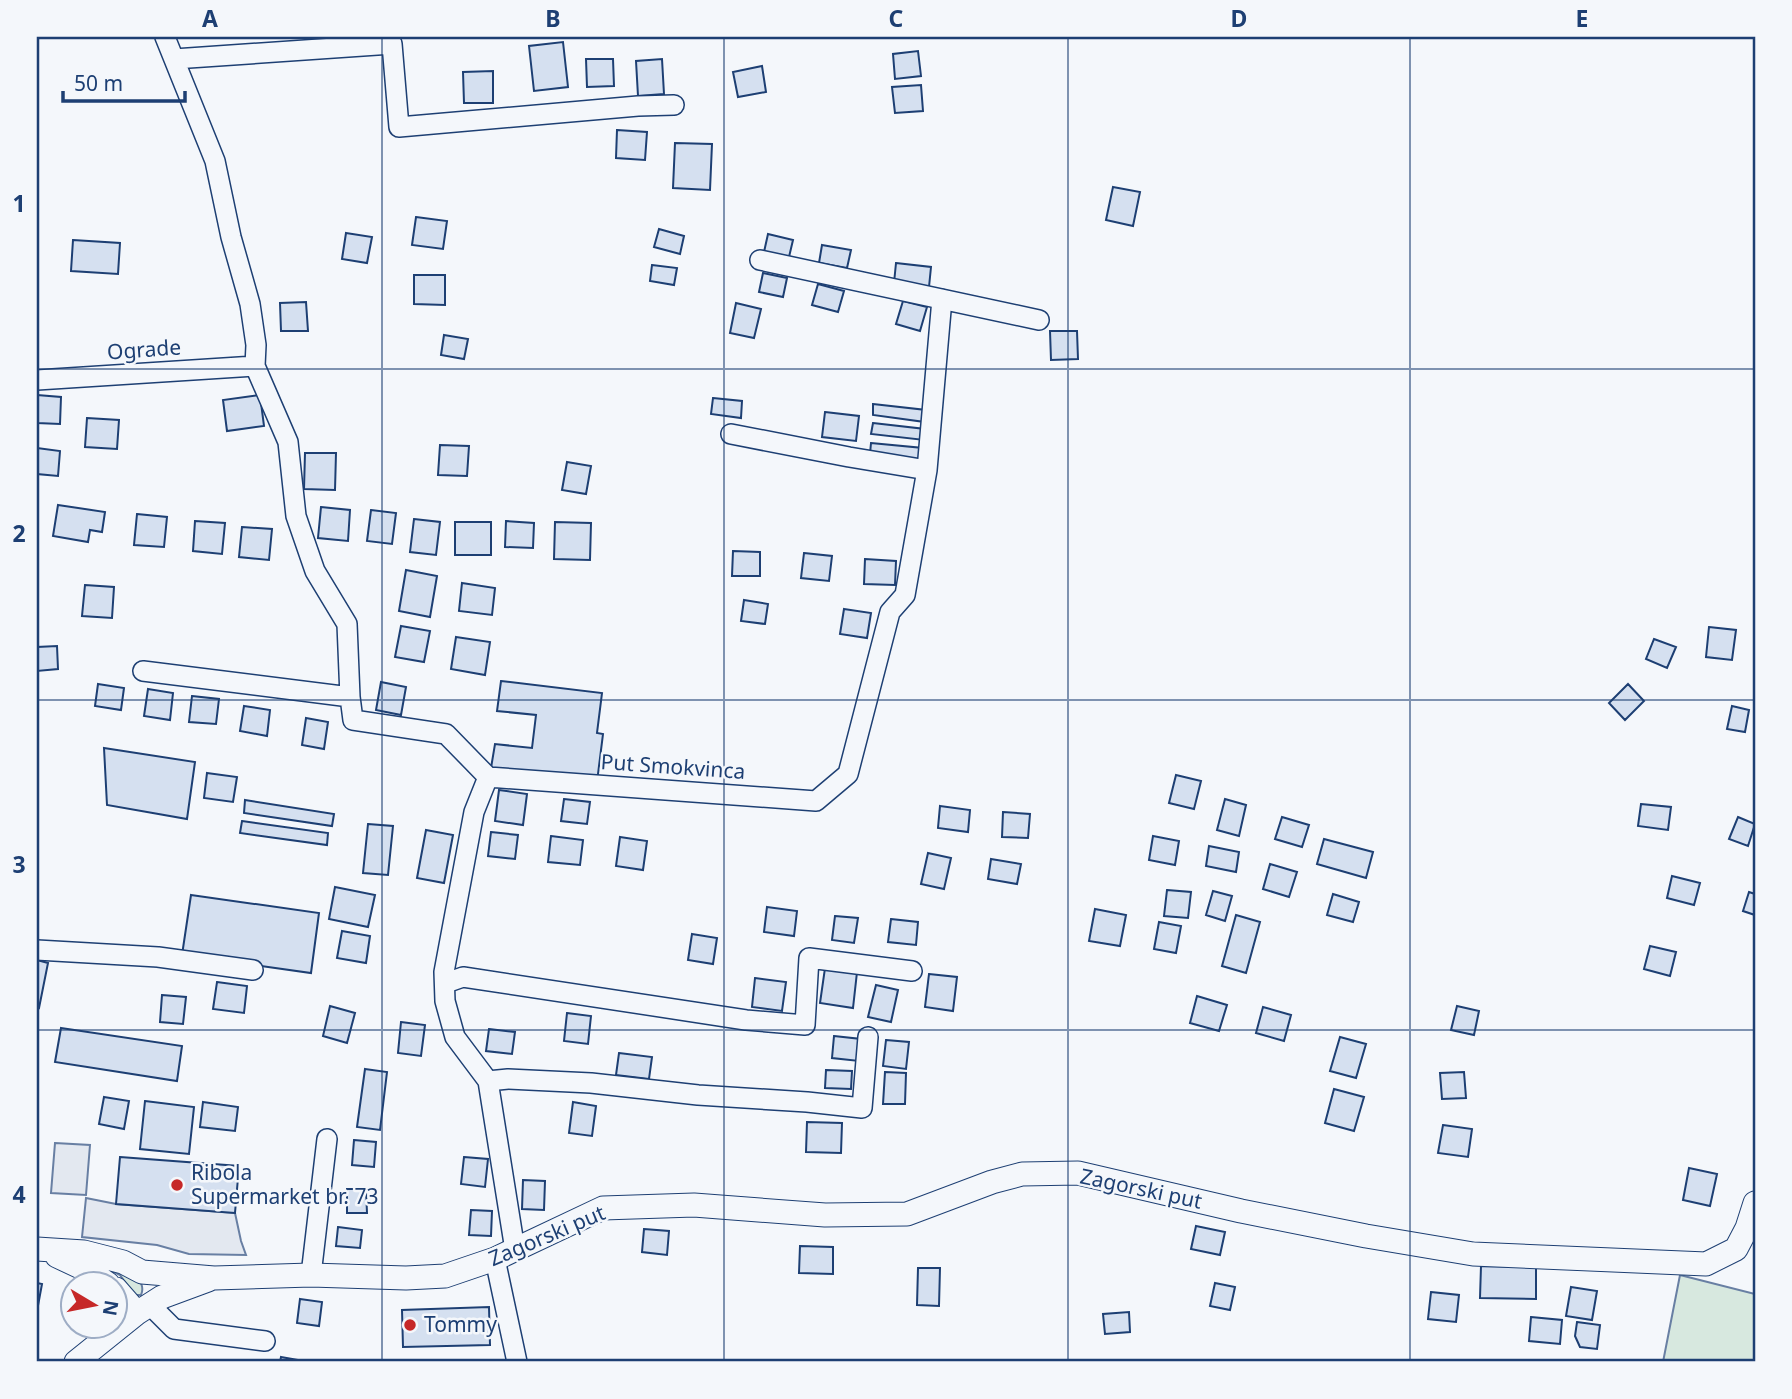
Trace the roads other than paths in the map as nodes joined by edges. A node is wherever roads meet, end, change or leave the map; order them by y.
1 (166, 37) edge
2 (174, 59) junction
3 (674, 105) dead end
4 (760, 260) dead end
5 (942, 299) junction
6 (1039, 320) dead end
7 (255, 366) junction
8 (37, 380) edge
9 (731, 434) dead end
10 (927, 470) junction
11 (144, 671) dead end
12 (350, 697) junction
13 (488, 776) junction
14 (37, 950) edge
15 (253, 970) dead end
16 (912, 971) dead end
17 (446, 983) junction
18 (868, 1037) dead end
19 (488, 1081) junction
20 (327, 1139) dead end
21 (1755, 1203) edge
22 (41, 1250) edge
23 (505, 1254) junction
24 (86, 1270) edge
25 (142, 1272) junction
26 (312, 1275) junction
27 (214, 1278) junction
28 (130, 1296) edge
29 (150, 1305) junction
30 (265, 1341) dead end
31 (76, 1362) edge
32 (517, 1362) edge

1 - 2 street
2 - 3 street
2 - 7 street
4 - 5 street
5 - 6 street
5 - 10 street, Put Smokvinca
7 - 8 street, Ograde
7 - 12 street
9 - 10 street
10 - 13 street, Put Smokvinca
11 - 12 street
12 - 13 street
13 - 17 street
14 - 15 street
16 - 17 street
17 - 19 street
18 - 19 street
19 - 23 street
20 - 26 street
21 - 23 main road, Zagorski put
22 - 24 main road
22 - 25 main road
23 - 26 main road, Zagorski put
23 - 32 street
25 - 27 main road
25 - 29 main road
26 - 27 main road, Zagorski put
27 - 29 main road
28 - 29 main road
29 - 30 street
29 - 31 main road

